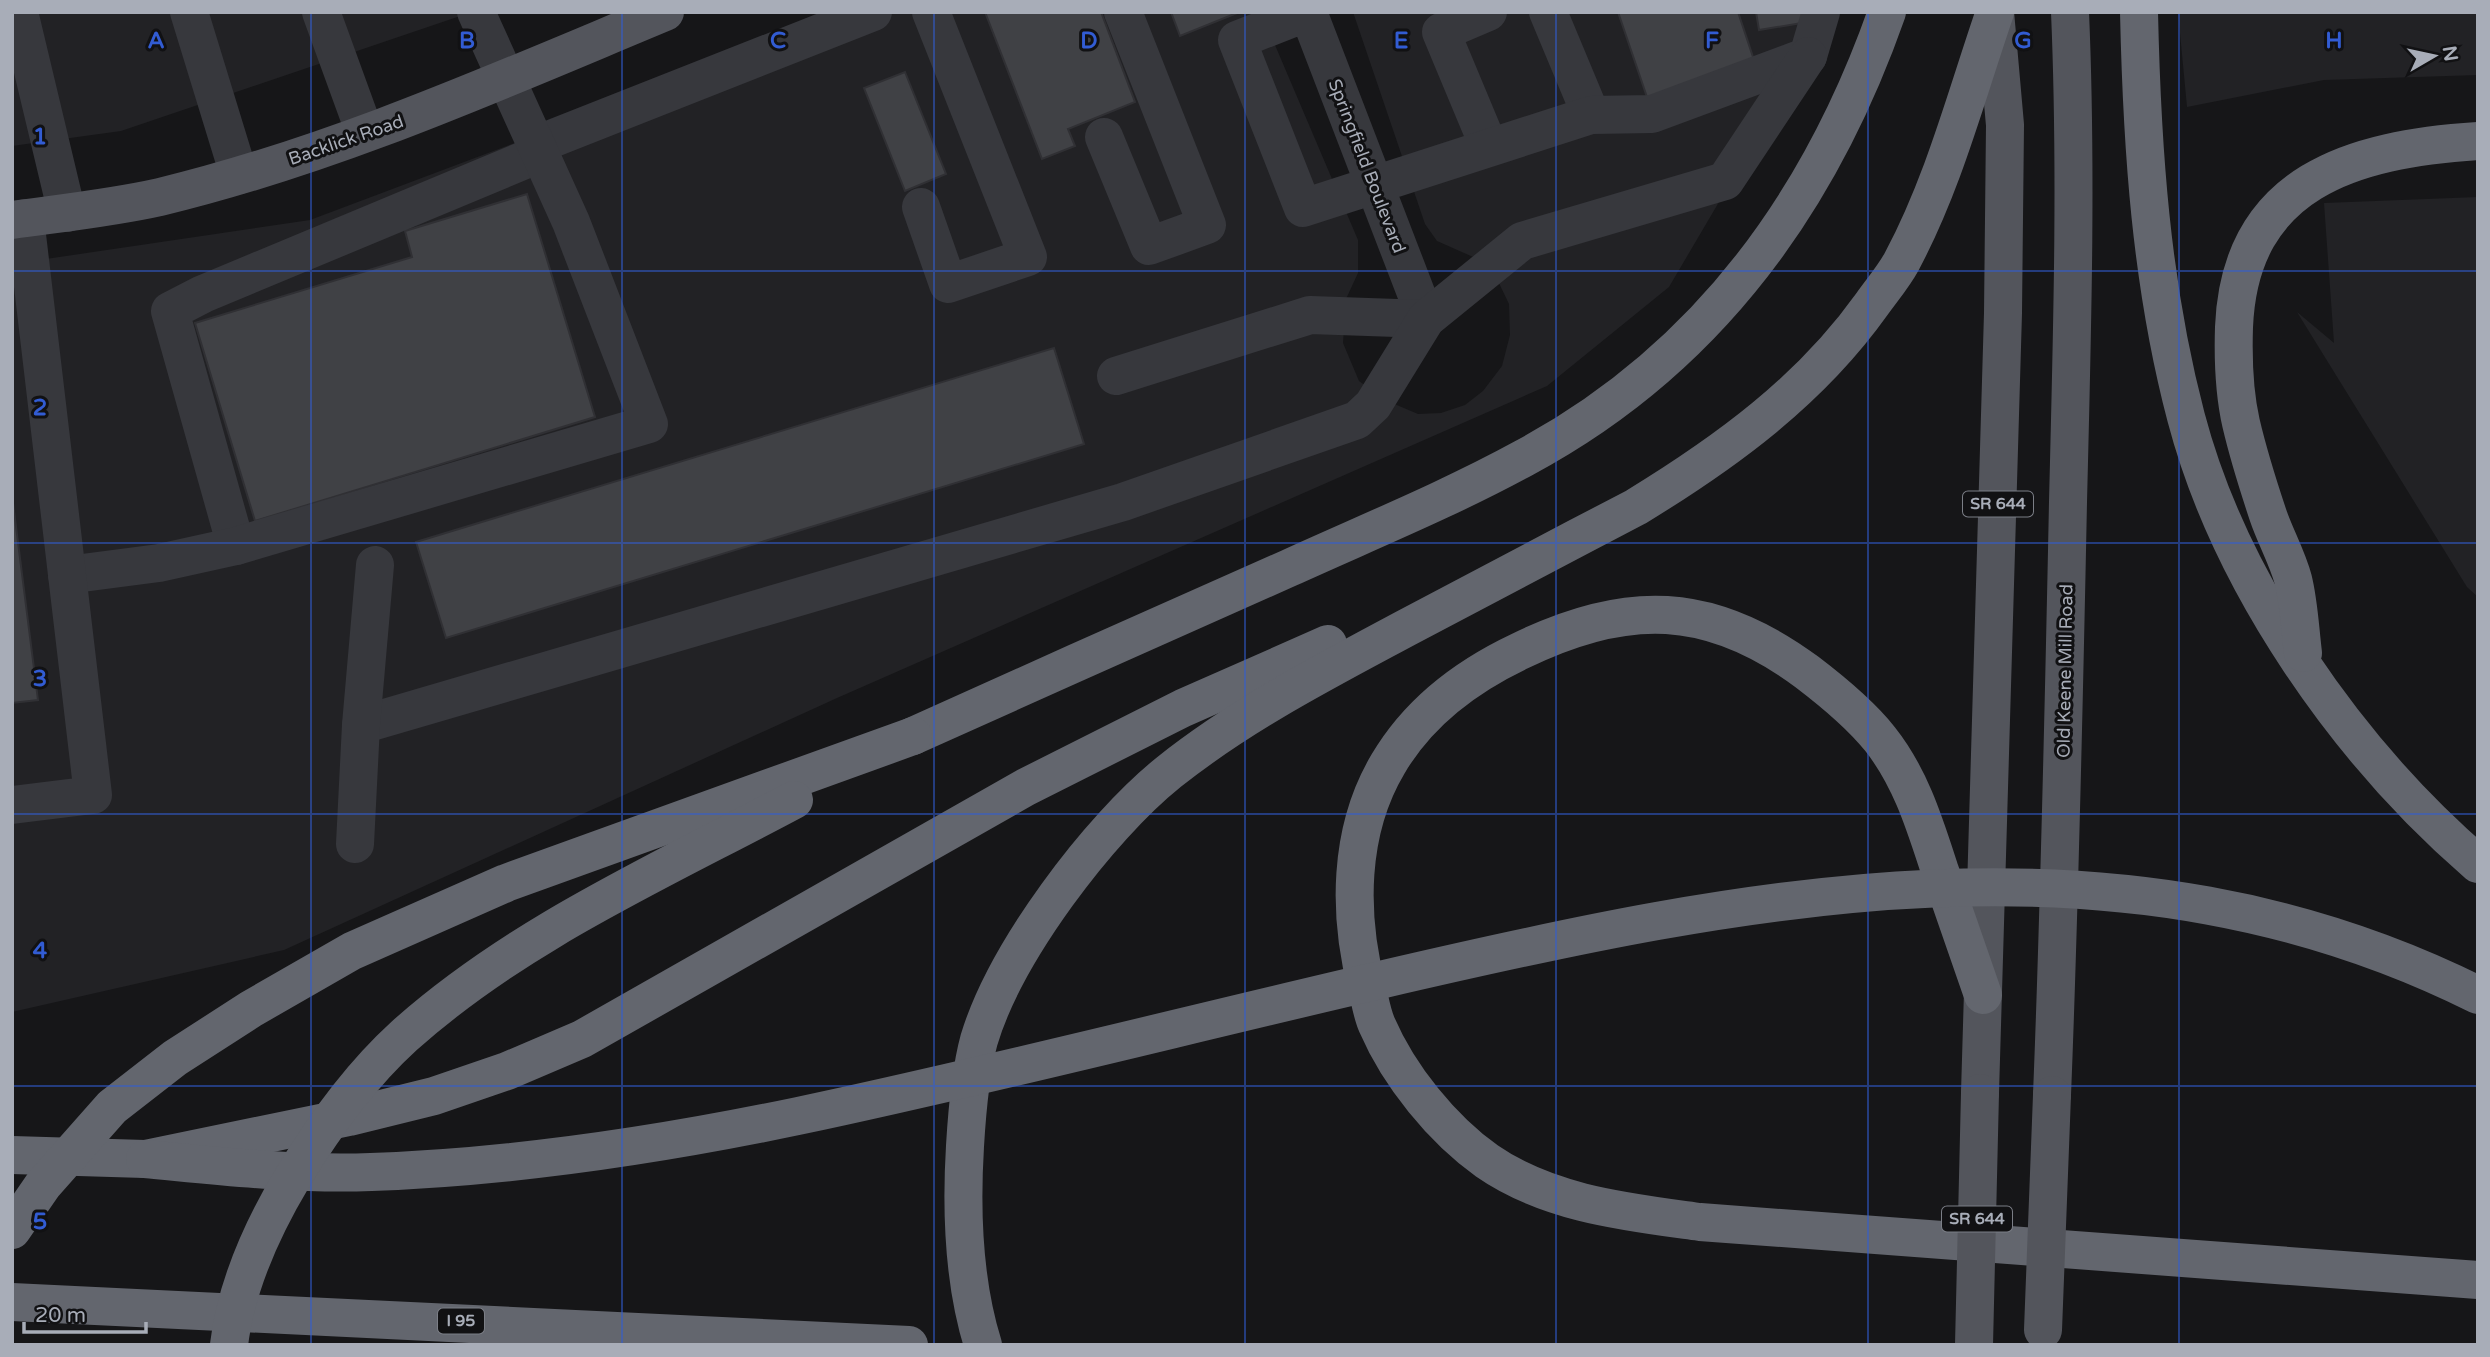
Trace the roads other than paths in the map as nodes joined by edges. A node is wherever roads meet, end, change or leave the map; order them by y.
1 (19, 12) edge
2 (188, 12) edge
3 (321, 12) edge
4 (476, 12) edge
5 (665, 12) edge
6 (873, 12) edge
7 (931, 12) edge
8 (1123, 12) edge
9 (1308, 12) edge
10 (1489, 12) edge
11 (1548, 12) edge
12 (1821, 12) edge
13 (1887, 12) edge
14 (1995, 12) edge
15 (2070, 12) edge
16 (2138, 12) edge
17 (1808, 55) junction
18 (505, 79) junction
19 (1591, 115) junction
20 (365, 133) junction
21 (1104, 137) dead end
22 (2478, 141) edge
23 (1489, 147) junction
24 (537, 149) junction
25 (239, 175) junction
26 (1374, 184) junction
27 (921, 207) dead end
28 (67, 213) junction
29 (19, 219) edge
30 (1426, 319) junction
31 (1116, 376) dead end
32 (236, 546) junction
33 (1562, 546) junction
34 (375, 565) dead end
35 (67, 575) junction
36 (2305, 669) junction
37 (361, 725) junction
38 (913, 736) junction
39 (12, 805) edge
40 (355, 844) dead end
41 (2478, 864) edge
42 (1983, 995) junction
43 (2478, 995) edge
44 (12, 1155) edge
45 (145, 1159) junction
46 (12, 1230) edge
47 (2478, 1280) edge
48 (12, 1302) edge
49 (2044, 1340) edge
50 (229, 1345) edge
51 (909, 1345) edge
52 (983, 1345) edge
53 (1974, 1345) edge

1 - 28 street
2 - 25 street
3 - 20 street
4 - 18 street
5 - 18 main road, Backlick Road
6 - 24 street
7 - 27 street
8 - 21 street
9 - 26 street, Springfield Boulevard
9 - 26 street
10 - 23 street
11 - 19 street
12 - 17 street
13 - 38 highway
14 - 33 highway
14 - 42 main road, SR 644
15 - 49 main road, Old Keene Mill Road, bridge
16 - 36 highway
17 - 19 street
17 - 30 street
18 - 20 main road, Backlick Road
18 - 24 street
19 - 23 street
20 - 25 main road, Backlick Road
22 - 36 highway
23 - 26 street
24 - 32 street
24 - 32 street
25 - 28 main road, Backlick Road
26 - 30 street, Springfield Boulevard
28 - 29 main road, Backlick Road
29 - 35 street
30 - 31 street
30 - 37 street
32 - 35 street
33 - 45 highway, bridge
33 - 52 highway
34 - 37 street
35 - 39 street
36 - 41 highway
37 - 40 street
38 - 46 highway, bridge
38 - 50 highway, bridge
42 - 47 highway
42 - 53 main road, SR 644, bridge
43 - 45 highway, bridge
44 - 45 highway
48 - 51 highway, I 95

